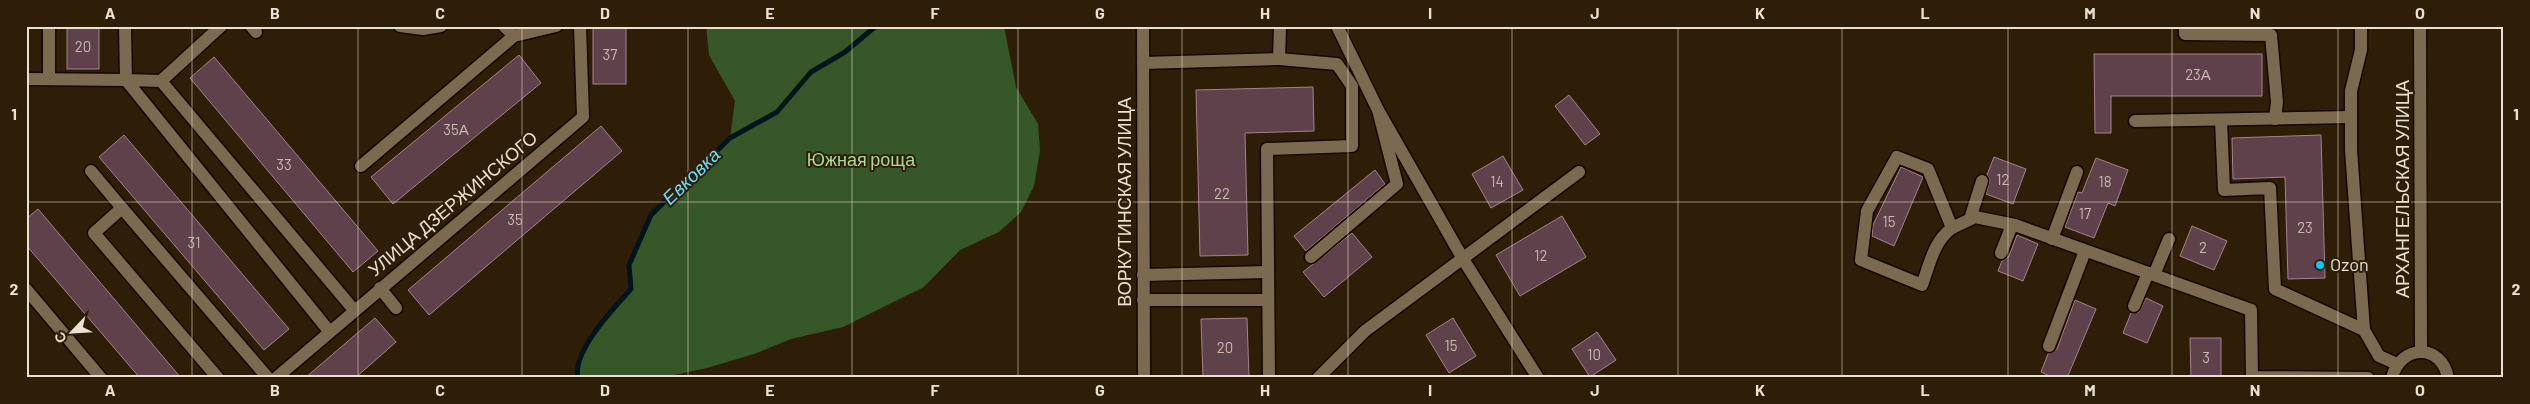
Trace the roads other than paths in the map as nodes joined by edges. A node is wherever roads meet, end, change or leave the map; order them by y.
1 (50, 26) edge
2 (125, 26) edge
3 (221, 26) edge
4 (400, 26) edge
5 (441, 26) edge
6 (504, 26) edge
7 (556, 26) edge
8 (580, 26) edge
9 (1143, 26) edge
10 (1280, 26) edge
11 (1337, 26) edge
12 (2185, 26) edge
13 (2361, 26) edge
14 (2420, 26) edge
15 (2271, 31) edge
16 (514, 36) junction
17 (1349, 50) junction
18 (1279, 59) junction
19 (1143, 63) junction
20 (1337, 64) junction
21 (26, 79) edge
22 (49, 79) junction
23 (126, 80) junction
24 (162, 81) junction
25 (1378, 110) junction
26 (2351, 117) junction
27 (2275, 119) junction
28 (2221, 120) junction
29 (2135, 121) dead end
30 (361, 166) dead end
31 (91, 171) dead end
32 (1579, 172) dead end
33 (2077, 172) dead end
34 (1982, 181) dead end
35 (122, 208) junction
36 (1970, 219) junction
37 (2012, 224) junction
38 (1952, 228) junction
39 (2052, 239) junction
40 (2169, 239) dead end
41 (2086, 251) junction
42 (2001, 253) dead end
43 (1311, 257) dead end
44 (1463, 259) junction
45 (1268, 272) junction
46 (2151, 274) junction
47 (1143, 275) junction
48 (380, 288) junction
49 (26, 289) edge
50 (1143, 300) junction
51 (1268, 300) junction
52 (2134, 306) dead end
53 (396, 308) dead end
54 (354, 310) junction
55 (2364, 330) junction
56 (329, 331) junction
57 (2049, 346) dead end
58 (2420, 352) junction
59 (2395, 370) edge
60 (2252, 377) edge
61 (102, 378) edge
62 (218, 378) edge
63 (268, 378) edge
64 (276, 378) edge
65 (1144, 378) edge
66 (1269, 378) edge
67 (1318, 378) edge
68 (1538, 378) edge
69 (2368, 378) edge
70 (2382, 378) edge
71 (2448, 378) edge

1 - 22 street
2 - 23 street
3 - 24 street
4 - 5 street
6 - 16 street
7 - 16 street
8 - 48 street, УЛИЦА ДЗЕРЖИНСКОГО
9 - 19 street, ВОРКУТИНСКАЯ УЛИЦА
10 - 18 street
11 - 17 street
12 - 15 street
13 - 26 street
14 - 58 street, АРХАНГЕЛЬСКАЯ УЛИЦА
15 - 27 street
16 - 30 street
17 - 20 street
17 - 25 street
18 - 19 street
18 - 20 street
19 - 47 street, ВОРКУТИНСКАЯ УЛИЦА
20 - 45 street
21 - 22 street
22 - 23 street
23 - 24 street
23 - 56 street
24 - 54 street
25 - 43 street
25 - 44 street
26 - 27 street
26 - 55 street
27 - 28 street
28 - 29 street
28 - 55 street
31 - 35 street
32 - 44 street
33 - 39 street
34 - 36 street
35 - 62 street
35 - 63 street
36 - 37 street
36 - 38 street
37 - 39 street
37 - 42 street
38 - 38 street
39 - 41 street
40 - 46 street
41 - 46 street
41 - 57 street
44 - 67 street
44 - 68 street
45 - 47 street
45 - 51 street
46 - 52 street
46 - 60 street
47 - 50 street, ВОРКУТИНСКАЯ УЛИЦА
48 - 53 street
48 - 54 street, УЛИЦА ДЗЕРЖИНСКОГО
49 - 61 street
50 - 51 street
50 - 65 street, ВОРКУТИНСКАЯ УЛИЦА
51 - 66 street
54 - 56 street, УЛИЦА ДЗЕРЖИНСКОГО
55 - 59 street
56 - 64 street, УЛИЦА ДЗЕРЖИНСКОГО
58 - 59 street
58 - 71 street
59 - 70 street
60 - 69 street

